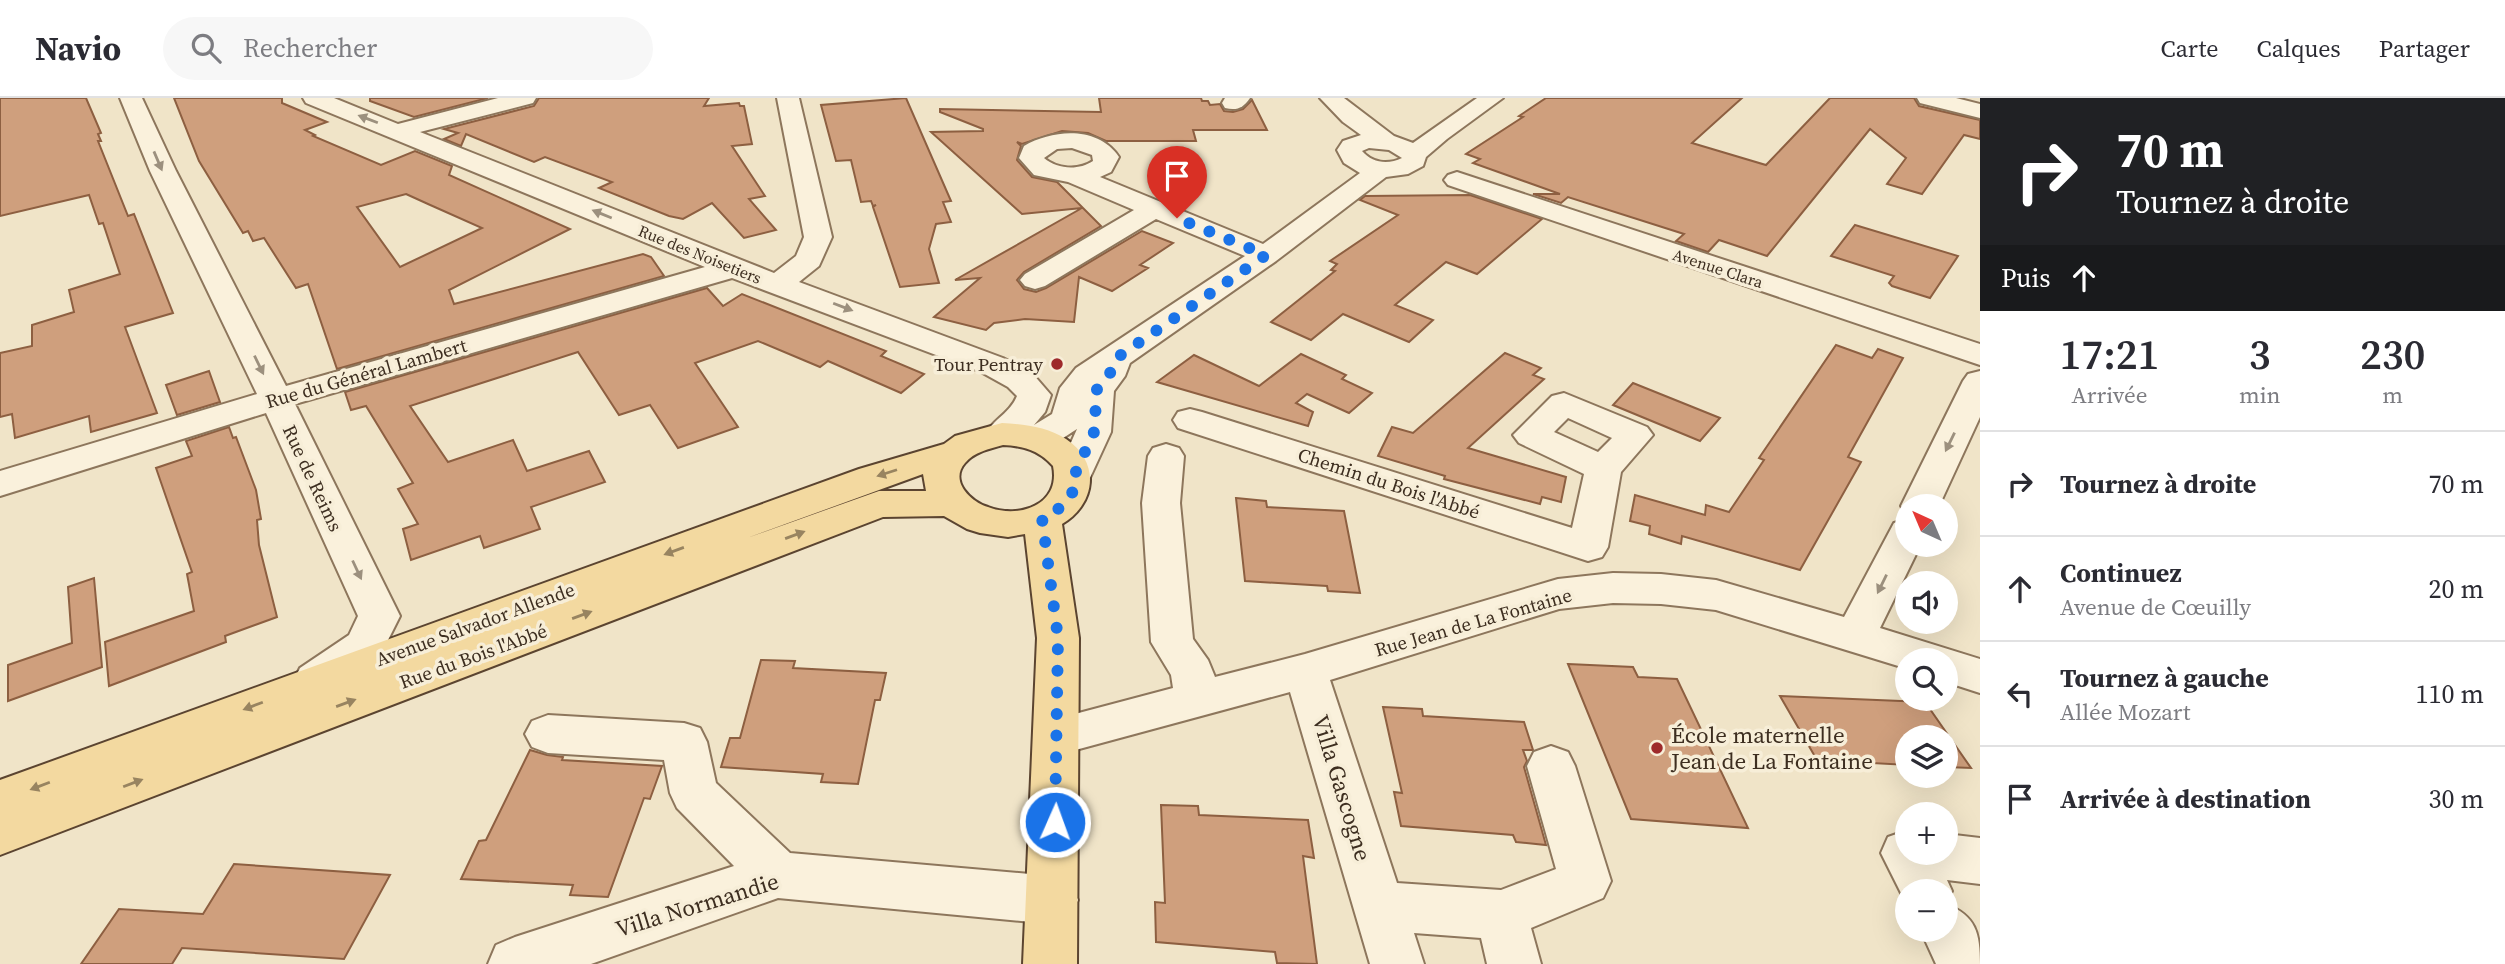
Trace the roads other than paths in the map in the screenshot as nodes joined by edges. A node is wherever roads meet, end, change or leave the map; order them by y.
1 (131, 98) edge
2 (314, 98) edge
3 (525, 98) edge
4 (788, 98) edge
5 (1331, 98) edge
6 (1492, 98) edge
7 (1928, 98) edge
8 (1980, 111) edge
9 (1351, 117) junction
10 (397, 131) junction
11 (1120, 134) dead end
12 (1094, 145) junction
13 (1356, 151) junction
14 (1399, 157) junction
15 (1072, 175) junction
16 (1348, 197) junction
17 (1155, 209) junction
18 (1266, 255) junction
19 (733, 268) junction
20 (1035, 279) dead end
21 (779, 284) junction
22 (1980, 355) edge
23 (1115, 359) junction
24 (1980, 381) edge
25 (276, 399) junction
26 (1190, 420) dead end
27 (1019, 437) junction
28 (953, 453) junction
29 (1166, 456) dead end
30 (1603, 469) dead end
31 (1075, 474) junction
32 (0, 484) edge
33 (1926, 494) edge
34 (950, 503) junction
35 (1042, 518) junction
36 (1588, 547) junction
37 (1895, 557) edge
38 (1613, 588) junction
39 (1855, 636) junction
40 (1895, 648) edge
41 (1958, 668) edge
42 (1305, 671) junction
43 (1980, 676) edge
44 (308, 685) junction
45 (1196, 700) junction
46 (548, 734) dead end
47 (1057, 736) junction
48 (1551, 766) dead end
49 (0, 801) edge
50 (0, 833) edge
51 (1980, 861) edge
52 (778, 875) junction
53 (1920, 879) edge
54 (1052, 900) junction
55 (1379, 906) junction
56 (1501, 915) junction
57 (1953, 942) edge
58 (514, 964) edge
59 (1050, 964) edge
60 (1396, 964) edge
61 (1514, 964) edge
62 (1965, 964) edge

1 -> 25 street, Rue de Reims
10 -> 2 street, Rue des Noisetiers
3 - 10 street
4 - 21 street
5 - 9 street
6 - 14 street
7 - 8 street
9 - 13 street
9 - 14 street
19 -> 10 street, Rue des Noisetiers
11 - 12 street
12 - 15 street
12 - 15 street
13 - 14 street
13 - 16 street
14 - 16 street
14 - 22 street, Avenue Clara
15 - 17 street
16 - 18 street
17 - 18 street
17 - 20 street
18 - 23 street
19 - 21 street, Rue des Noisetiers
19 - 25 street, Rue du Général Lambert
21 -> 27 street, Rue des Noisetiers
23 - 27 street
23 - 31 street
24 -> 33 street
25 - 32 street, Rue du Général Lambert
25 -> 44 street, Rue de Reims
26 - 36 street, Chemin du Bois l'Abbé
27 - 28 main road
27 - 31 main road
28 - 34 main road
28 -> 44 main road, Avenue Salvador Allende
29 - 45 street
30 - 36 street
31 - 35 main road
34 - 35 main road
50 -> 34 main road, Rue du Bois l'Abbé
35 - 47 main road
36 - 38 street
37 -> 39 street
38 - 39 street, Rue Jean de La Fontaine
38 - 42 street, Rue Jean de La Fontaine
39 - 40 street, Rue Jean de La Fontaine
41 - 43 street
42 - 45 street, Rue Jean de La Fontaine
42 - 55 street, Villa Gascogne
44 -> 49 main road, Avenue Salvador Allende
45 - 47 street, Rue Jean de La Fontaine
46 - 52 street
47 - 54 main road
48 - 56 street
51 - 53 street
52 - 54 street, Villa Normandie
52 - 58 street, Villa Normandie
54 - 59 main road
55 - 56 street
55 - 60 street, Villa Gascogne
56 - 61 street
57 - 62 street

